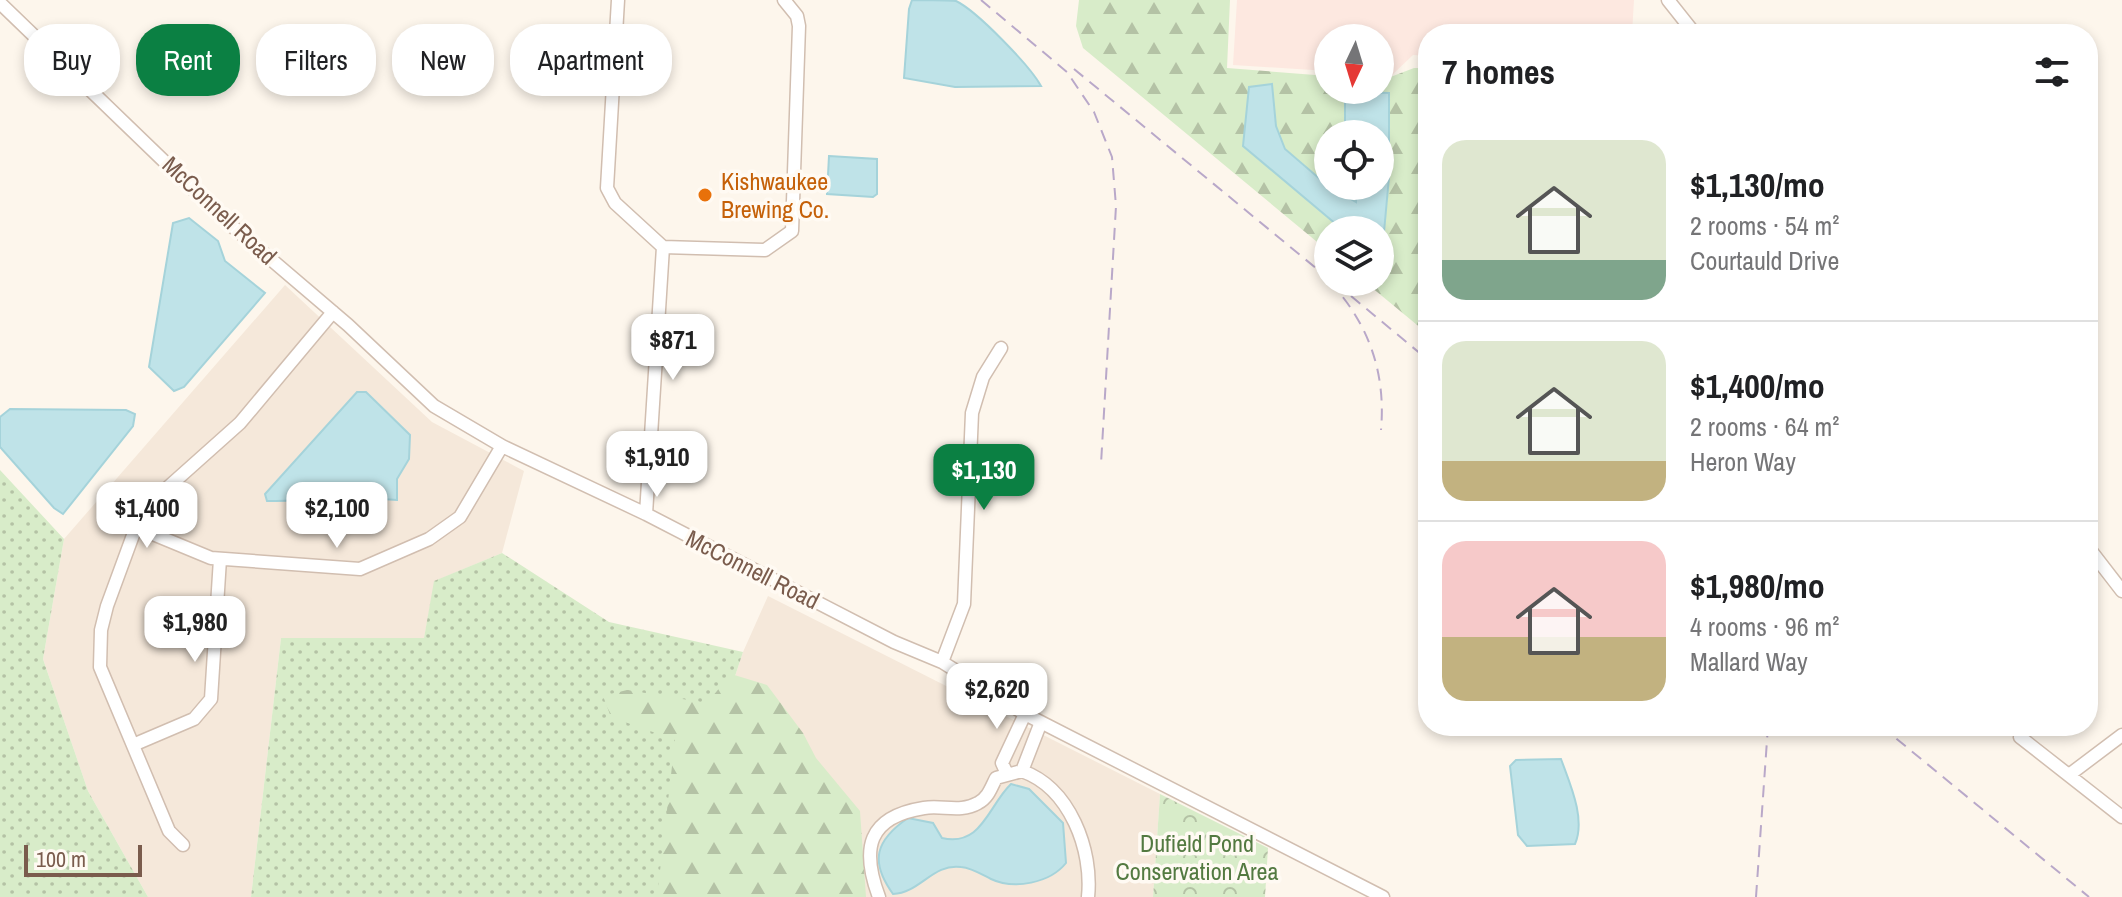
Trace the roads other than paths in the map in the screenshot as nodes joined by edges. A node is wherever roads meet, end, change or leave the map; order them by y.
1 (618, 0) edge
2 (784, 0) edge
3 (1668, 0) edge
4 (0, 3) edge
5 (1687, 24) edge
6 (663, 247) junction
7 (333, 312) junction
8 (1001, 348) dead end
9 (502, 446) junction
10 (646, 514) junction
11 (136, 527) junction
12 (220, 559) junction
13 (2098, 560) edge
14 (2122, 591) edge
15 (942, 662) junction
16 (1025, 714) junction
17 (1041, 722) junction
18 (2122, 735) edge
19 (2020, 737) dead end
20 (133, 745) junction
21 (1004, 768) junction
22 (1022, 771) junction
23 (2069, 775) junction
24 (2122, 817) edge
25 (183, 845) dead end
26 (879, 897) edge
27 (1088, 897) edge
28 (1383, 897) edge

1 - 6 street
2 - 6 street
3 - 5 street
4 - 7 street, McConnell Road
6 - 10 street
7 - 9 street, McConnell Road
7 - 11 street
8 - 15 street
9 - 10 street, McConnell Road
9 - 12 street
10 - 15 street, McConnell Road
11 - 12 street
11 - 20 street
12 - 20 street
13 - 14 street
15 - 16 street, McConnell Road
16 - 17 street, McConnell Road
16 - 21 street
17 - 22 street
17 - 28 street, McConnell Road
18 - 23 street
19 - 23 street
20 - 25 street
21 - 22 street
21 - 26 street
22 - 27 street
23 - 24 street

